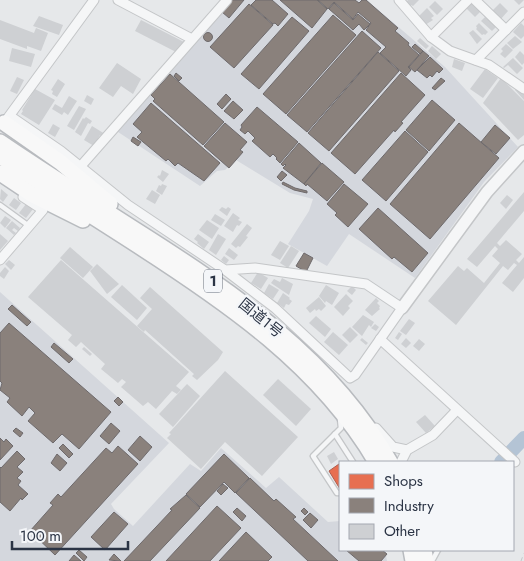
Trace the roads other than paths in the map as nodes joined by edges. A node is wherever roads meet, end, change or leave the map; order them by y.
1 (94, 0) edge
2 (118, 0) edge
3 (227, 0) edge
4 (399, 0) edge
5 (468, 0) edge
6 (475, 0) edge
7 (523, 15) edge
8 (506, 30) junction
9 (431, 38) junction
10 (192, 39) junction
11 (476, 60) junction
12 (523, 86) edge
13 (3, 122) edge
14 (0, 142) edge
15 (524, 151) edge
16 (0, 156) edge
17 (80, 167) junction
18 (0, 173) edge
19 (0, 181) edge
20 (0, 205) edge
21 (29, 226) junction
22 (157, 251) junction
23 (0, 260) edge
24 (225, 270) junction
25 (402, 308) junction
26 (380, 339) junction
27 (322, 389) junction
28 (351, 404) junction
29 (457, 410) junction
30 (335, 434) junction
31 (407, 450) junction
32 (513, 459) edge
33 (352, 461) edge
34 (375, 461) edge
35 (389, 461) edge
36 (402, 461) edge
37 (339, 493) edge

1 - 13 street
2 - 10 street
3 - 10 street
4 - 9 street
5 - 9 street
6 - 8 street
7 - 8 street
8 - 11 street
9 - 11 street
10 - 17 street
11 - 12 street
13 - 17 street
13 - 22 highway, 1
14 - 22 highway, 国道1号 / 1
15 - 25 street
16 - 22 highway, 国道1号 / 1
17 - 24 street
18 - 22 highway, 1
19 - 21 street
20 - 21 lane
21 - 23 street
22 - 27 highway, 国道1号 / 1
22 - 28 highway, 国道1号 / 1
24 - 25 street
24 - 26 street
25 - 26 street
26 - 29 street
27 - 30 lane
27 - 34 highway, 国道1号 / 1
28 - 31 street
28 - 35 highway, 国道1号 / 1
29 - 31 street
29 - 32 street
30 - 33 lane
30 - 37 lane
31 - 36 street

